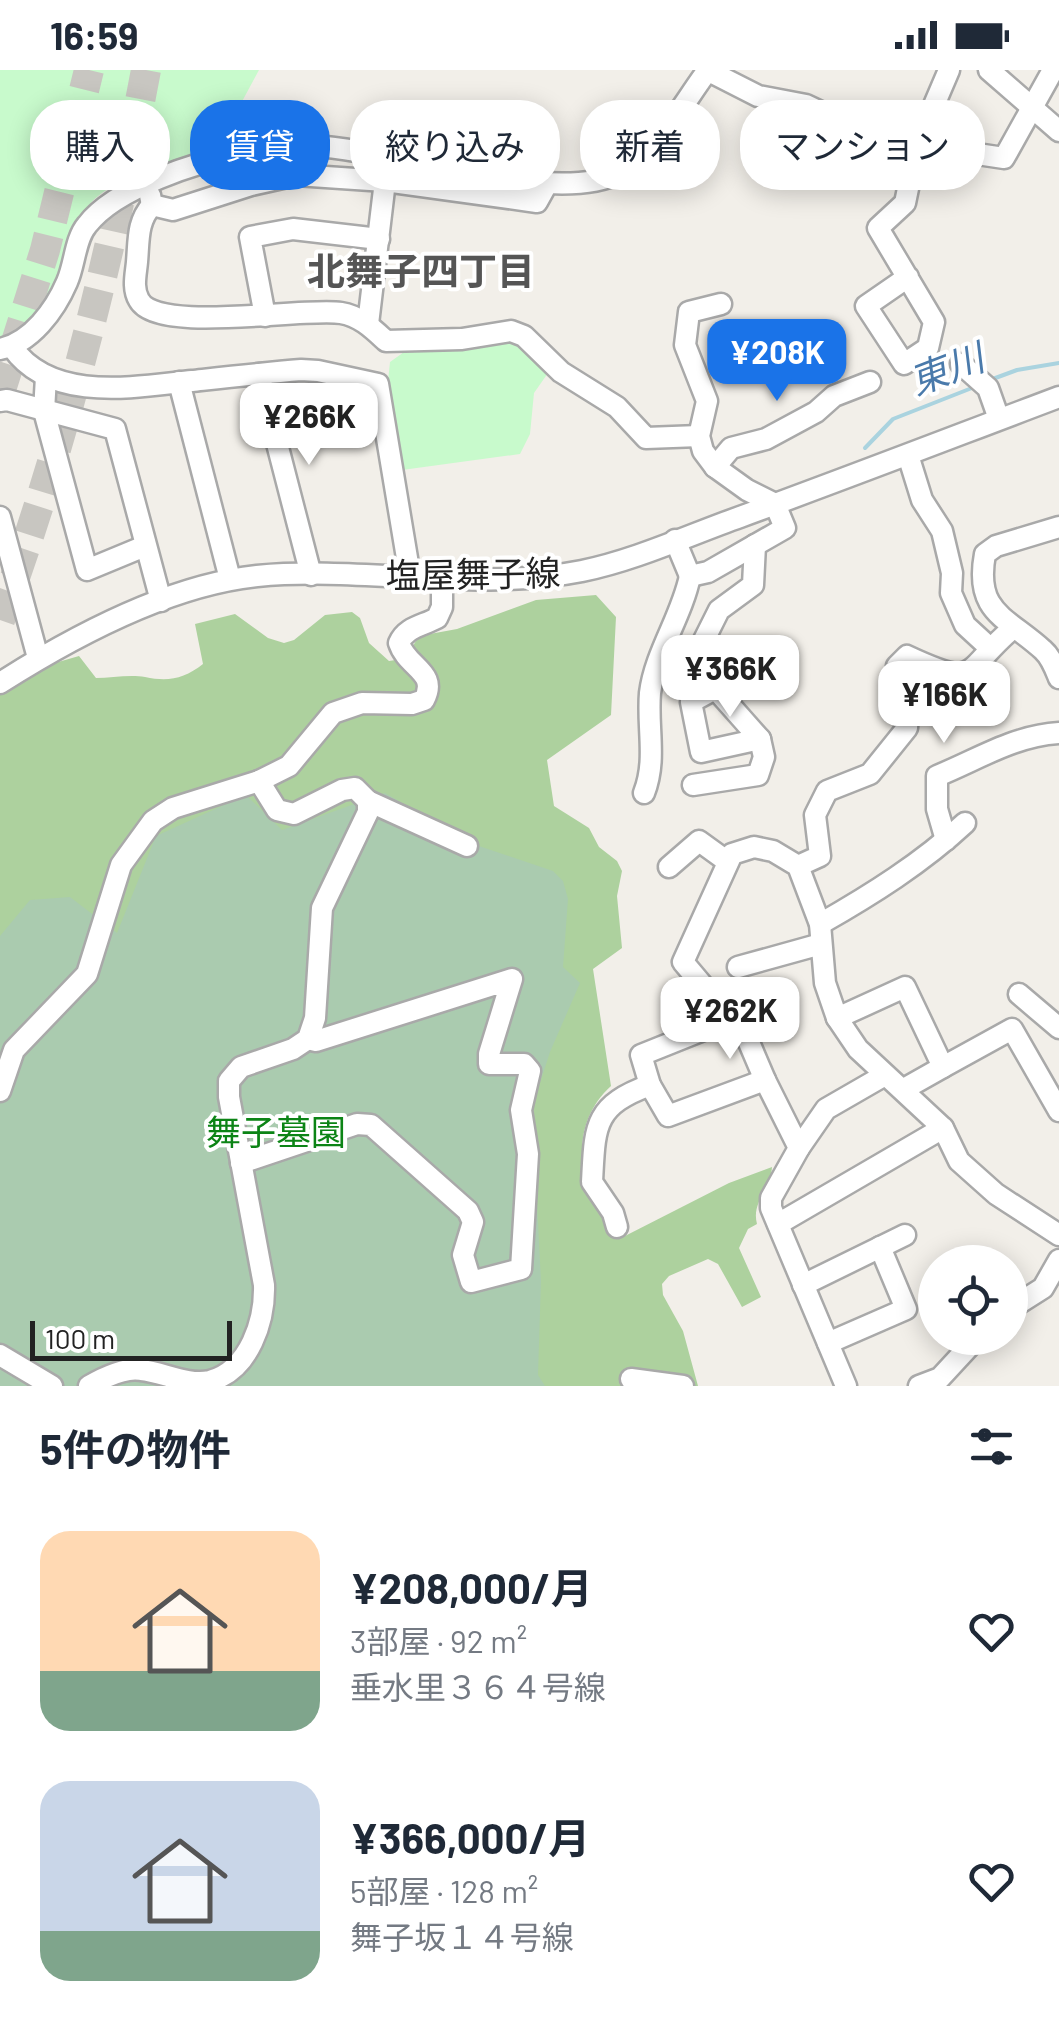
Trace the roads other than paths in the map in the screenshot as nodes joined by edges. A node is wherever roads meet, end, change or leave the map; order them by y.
1 (707, 70) edge
2 (948, 70) edge
3 (989, 70) edge
4 (1053, 70) edge
5 (779, 100) edge
6 (936, 100) edge
7 (1033, 108) junction
8 (1059, 130) edge
9 (350, 152) edge
10 (985, 155) edge
11 (170, 176) edge
12 (350, 178) edge
13 (560, 184) edge
14 (132, 190) edge
15 (149, 190) edge
16 (385, 190) edge
17 (451, 190) edge
18 (544, 190) edge
19 (908, 190) edge
20 (152, 205) junction
21 (379, 239) junction
22 (908, 277) dead end
23 (720, 304) dead end
24 (265, 316) junction
25 (368, 324) junction
26 (6, 348) edge
27 (960, 364) dead end
28 (258, 374) junction
29 (46, 376) junction
30 (179, 382) junction
31 (870, 382) dead end
32 (1059, 397) edge
33 (0, 401) edge
34 (44, 410) junction
35 (1000, 420) junction
36 (699, 436) junction
37 (908, 456) junction
38 (715, 466) junction
39 (775, 504) junction
40 (0, 517) edge
41 (1059, 526) edge
42 (675, 540) junction
43 (755, 545) junction
44 (146, 546) junction
45 (311, 575) junction
46 (410, 576) junction
47 (690, 576) junction
48 (442, 577) junction
49 (230, 580) junction
50 (161, 602) junction
51 (1013, 628) junction
52 (990, 648) junction
53 (38, 658) junction
54 (1059, 678) edge
55 (0, 683) edge
56 (715, 689) junction
57 (1059, 733) edge
58 (760, 739) junction
59 (259, 781) junction
60 (693, 784) dead end
61 (644, 794) dead end
62 (368, 801) junction
63 (965, 822) dead end
64 (946, 840) junction
65 (467, 846) dead end
66 (728, 862) junction
67 (798, 866) junction
68 (669, 867) dead end
69 (820, 934) junction
70 (738, 967) dead end
71 (1019, 994) dead end
72 (837, 1018) junction
73 (730, 1019) junction
74 (1059, 1028) edge
75 (308, 1039) junction
76 (943, 1067) junction
77 (885, 1075) junction
78 (765, 1080) junction
79 (650, 1085) junction
80 (904, 1089) junction
81 (0, 1091) edge
82 (1059, 1111) edge
83 (943, 1128) junction
84 (799, 1148) junction
85 (241, 1163) junction
86 (778, 1224) junction
87 (617, 1228) dead end
88 (905, 1235) dead end
89 (1059, 1236) edge
90 (880, 1247) junction
91 (1059, 1260) edge
92 (803, 1285) junction
93 (1028, 1297) edge
94 (828, 1343) junction
95 (963, 1355) edge
96 (0, 1356) edge
97 (630, 1379) dead end
98 (940, 1382) edge
99 (52, 1386) edge
100 (89, 1386) edge
101 (682, 1386) edge
102 (846, 1386) edge
103 (918, 1386) edge

1 - 5 street
1 - 13 street
2 - 6 street
3 - 7 street
4 - 7 street
7 - 8 street
7 - 10 street
9 - 11 street
12 - 20 street
14 - 26 street
15 - 20 street
16 - 21 street
17 - 18 street
19 - 22 street
20 - 24 street
21 - 24 street
21 - 25 street
23 - 36 street
24 - 25 street
25 - 36 street
26 - 29 street
27 - 35 street
28 - 30 street
28 - 45 street
28 - 46 street
29 - 30 street
29 - 34 street
30 - 49 street
31 - 38 street
32 - 35 street, 塩屋舞子線
33 - 34 street
34 - 44 street
34 - 44 street
35 - 37 street, 塩屋舞子線
36 - 38 street
37 - 39 street, 塩屋舞子線
37 - 52 street
38 - 39 street
39 - 42 street, 塩屋舞子線
39 - 43 street
40 - 53 street
41 - 51 street
42 - 47 street
42 - 48 street, 塩屋舞子線
43 - 47 street
43 - 56 street
44 - 50 street
45 - 46 street, 塩屋舞子線
45 - 49 street, 塩屋舞子線
46 - 48 street, 塩屋舞子線
47 - 61 street
48 - 59 street
49 - 50 street, 塩屋舞子線
50 - 53 street, 塩屋舞子線
51 - 52 street
51 - 54 street
52 - 67 street
53 - 55 street, 塩屋舞子線
56 - 58 street
56 - 58 street
57 - 64 street
58 - 60 street
59 - 62 street
59 - 81 street
62 - 65 street
62 - 75 street
63 - 64 street
64 - 69 street
66 - 67 street
66 - 68 street
66 - 73 street
67 - 69 street
69 - 70 street
69 - 72 street
71 - 74 street
72 - 76 street
72 - 77 street
73 - 78 street
73 - 79 street
75 - 85 street
75 - 85 street
76 - 80 street
76 - 82 street
77 - 80 street
77 - 84 street
78 - 79 street
78 - 84 street
79 - 87 street
80 - 83 street
83 - 86 street
83 - 89 street
84 - 86 street
85 - 100 street
86 - 92 street
88 - 90 street
90 - 92 street
90 - 94 street
91 - 93 street
92 - 94 street
94 - 102 street
95 - 98 street
96 - 99 street
97 - 101 street
98 - 103 street

